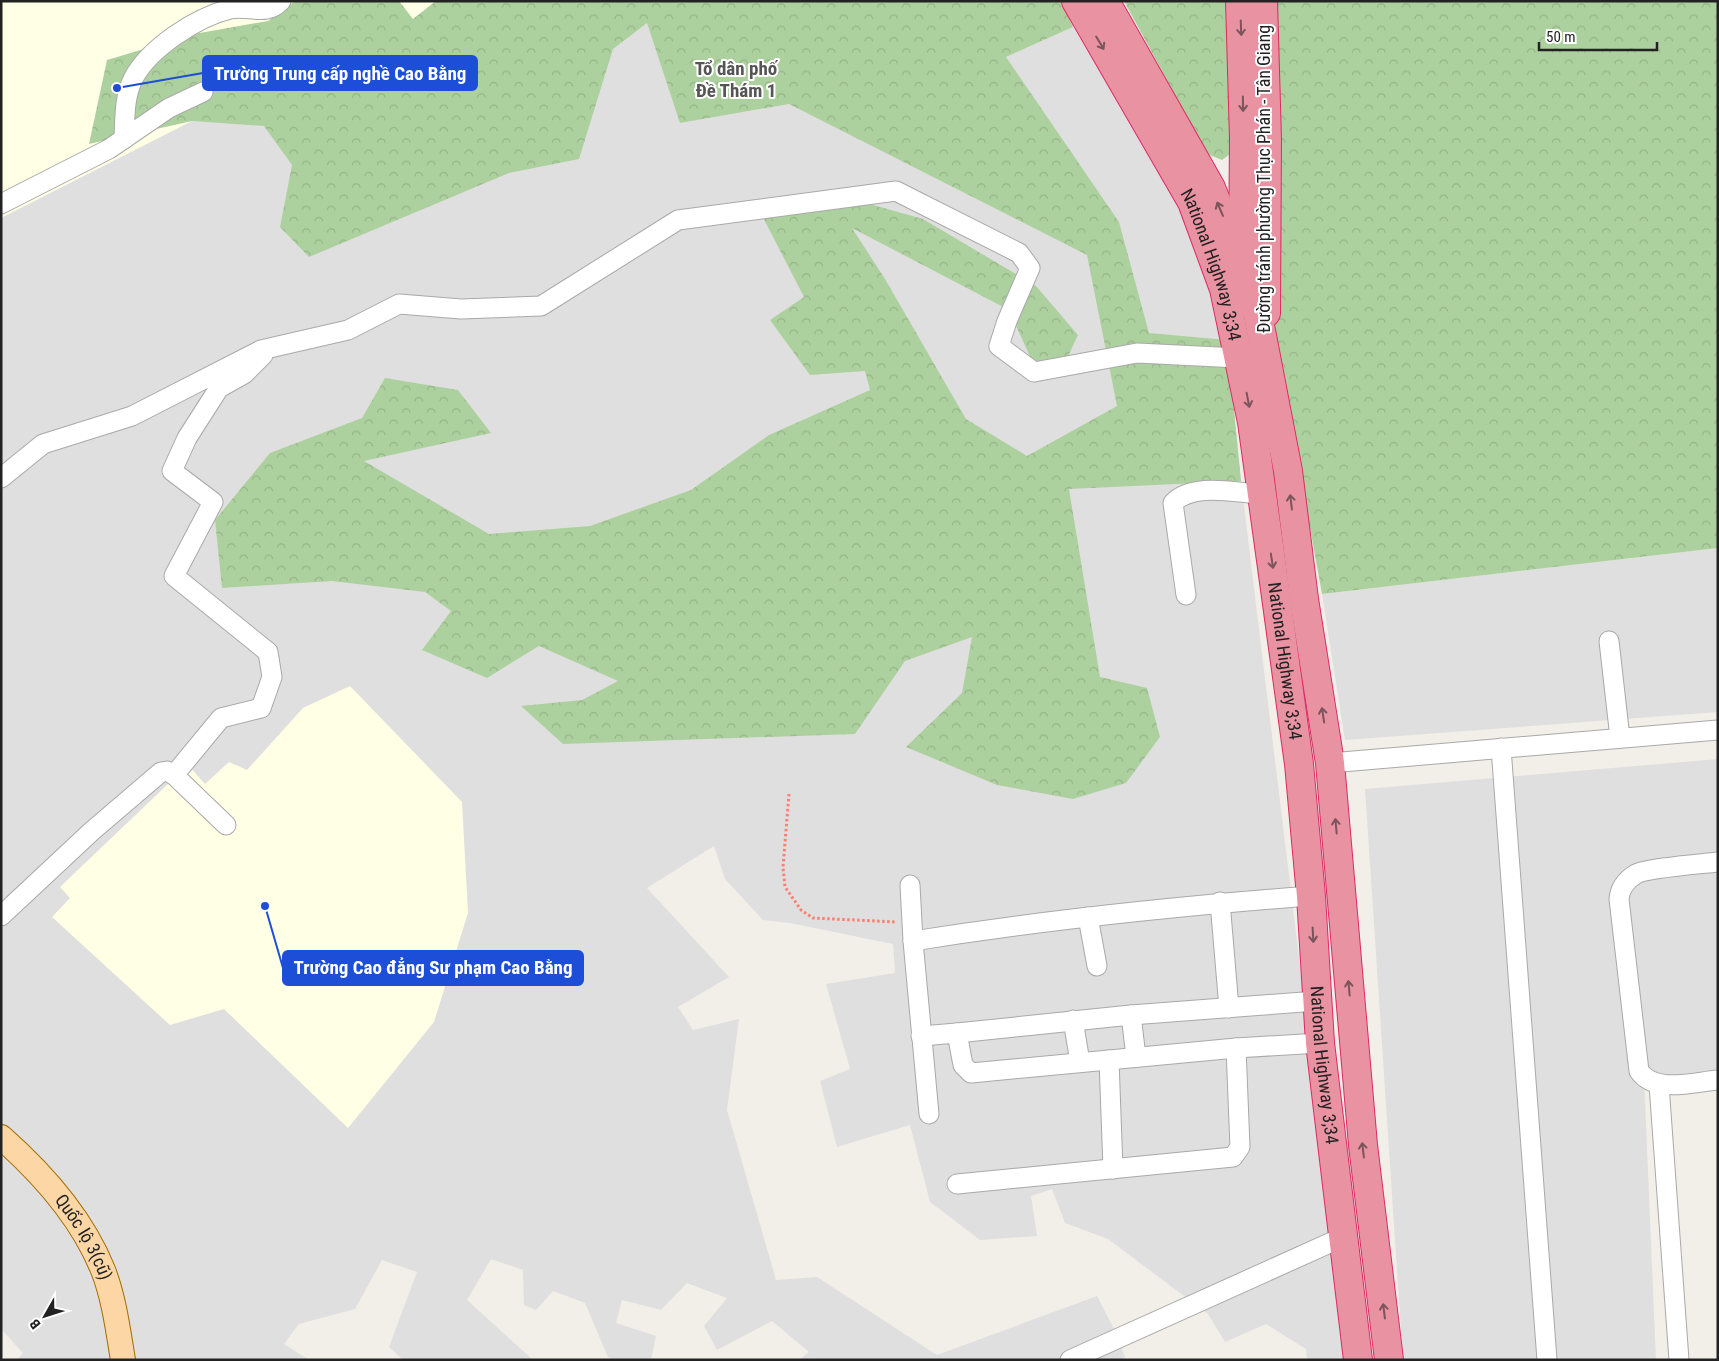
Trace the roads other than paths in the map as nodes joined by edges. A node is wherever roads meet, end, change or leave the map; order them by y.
1 (281, 1) edge
2 (1076, 1) edge
3 (1105, 1) edge
4 (1240, 1) edge
5 (1263, 1) edge
6 (203, 92) dead end
7 (124, 139) junction
8 (1255, 139) junction
9 (1187, 146) junction
10 (1, 204) edge
11 (1242, 266) junction
12 (270, 348) junction
13 (1252, 357) junction
14 (1, 478) edge
15 (1261, 494) junction
16 (1186, 595) dead end
17 (1609, 641) dead end
18 (1718, 730) edge
19 (1620, 738) junction
20 (1501, 748) junction
21 (1330, 763) junction
22 (1299, 764) junction
23 (174, 775) junction
24 (226, 825) dead end
25 (1718, 862) edge
26 (910, 884) dead end
27 (1312, 896) junction
28 (1220, 902) junction
29 (1, 916) edge
30 (1088, 917) junction
31 (913, 932) junction
32 (1096, 966) dead end
33 (1317, 1002) junction
34 (1228, 1008) junction
35 (1131, 1015) junction
36 (1073, 1020) junction
37 (957, 1033) junction
38 (921, 1036) junction
39 (1320, 1043) junction
40 (1236, 1048) junction
41 (1136, 1057) junction
42 (1109, 1060) junction
43 (1080, 1062) junction
44 (1718, 1080) edge
45 (1659, 1085) junction
46 (929, 1114) dead end
47 (1, 1137) edge
48 (1113, 1169) junction
49 (957, 1184) dead end
50 (1374, 1233) junction
51 (1343, 1237) junction
52 (122, 1360) edge
53 (1070, 1360) edge
54 (1358, 1360) edge
55 (1389, 1360) edge
56 (1547, 1360) edge
57 (1679, 1360) edge

1 - 7 street
2 -> 13 highway, National Highway 3;34
3 - 9 highway, National Highway 3;34
4 -> 8 highway, Đường tránh phường Thục Phán - Tân Giang
5 - 8 highway, Đường tránh phường Thục Phán - Tân Giang
6 - 7 street
7 - 10 street
8 - 9 highway
8 - 11 highway, Đường tránh phường Thục Phán - Tân Giang
8 - 13 highway, Đường tránh phường Thục Phán - Tân Giang
11 -> 9 highway, National Highway 3;34
11 - 13 highway, Đường tránh phường Thục Phán - Tân Giang
12 - 13 street
12 - 14 street
12 - 23 street
13 -> 15 highway, National Highway 3;34
21 -> 13 highway, National Highway 3;34
15 - 16 street
15 -> 22 highway, National Highway 3;34
17 - 19 street
18 - 19 street
19 - 20 street
20 - 21 street
20 - 56 street
21 - 22 highway
50 -> 21 highway, National Highway 3;34
22 - 27 highway, National Highway 3;34
23 - 24 street
23 - 29 street
25 - 45 street
26 - 31 street
27 - 28 street
27 -> 33 highway, National Highway 3;34
28 - 30 street
28 - 34 street
30 - 31 street
30 - 32 street
31 - 38 street
33 - 34 street
33 - 39 highway, National Highway 3;34
34 - 35 street
35 - 36 street
35 - 41 street
36 - 37 street
36 - 43 street
37 - 38 street
37 - 43 street
38 - 46 street
39 - 40 street
39 - 51 highway, National Highway 3;34
40 - 41 street
40 - 48 street
41 - 42 street
42 - 43 street
42 - 48 street
44 - 45 street
45 - 57 street
47 - 52 main road, Quốc lộ 3(cũ)
48 - 49 street
50 - 51 highway
55 -> 50 highway, National Highway 3;34
51 - 53 street
51 - 54 highway, National Highway 3;34

